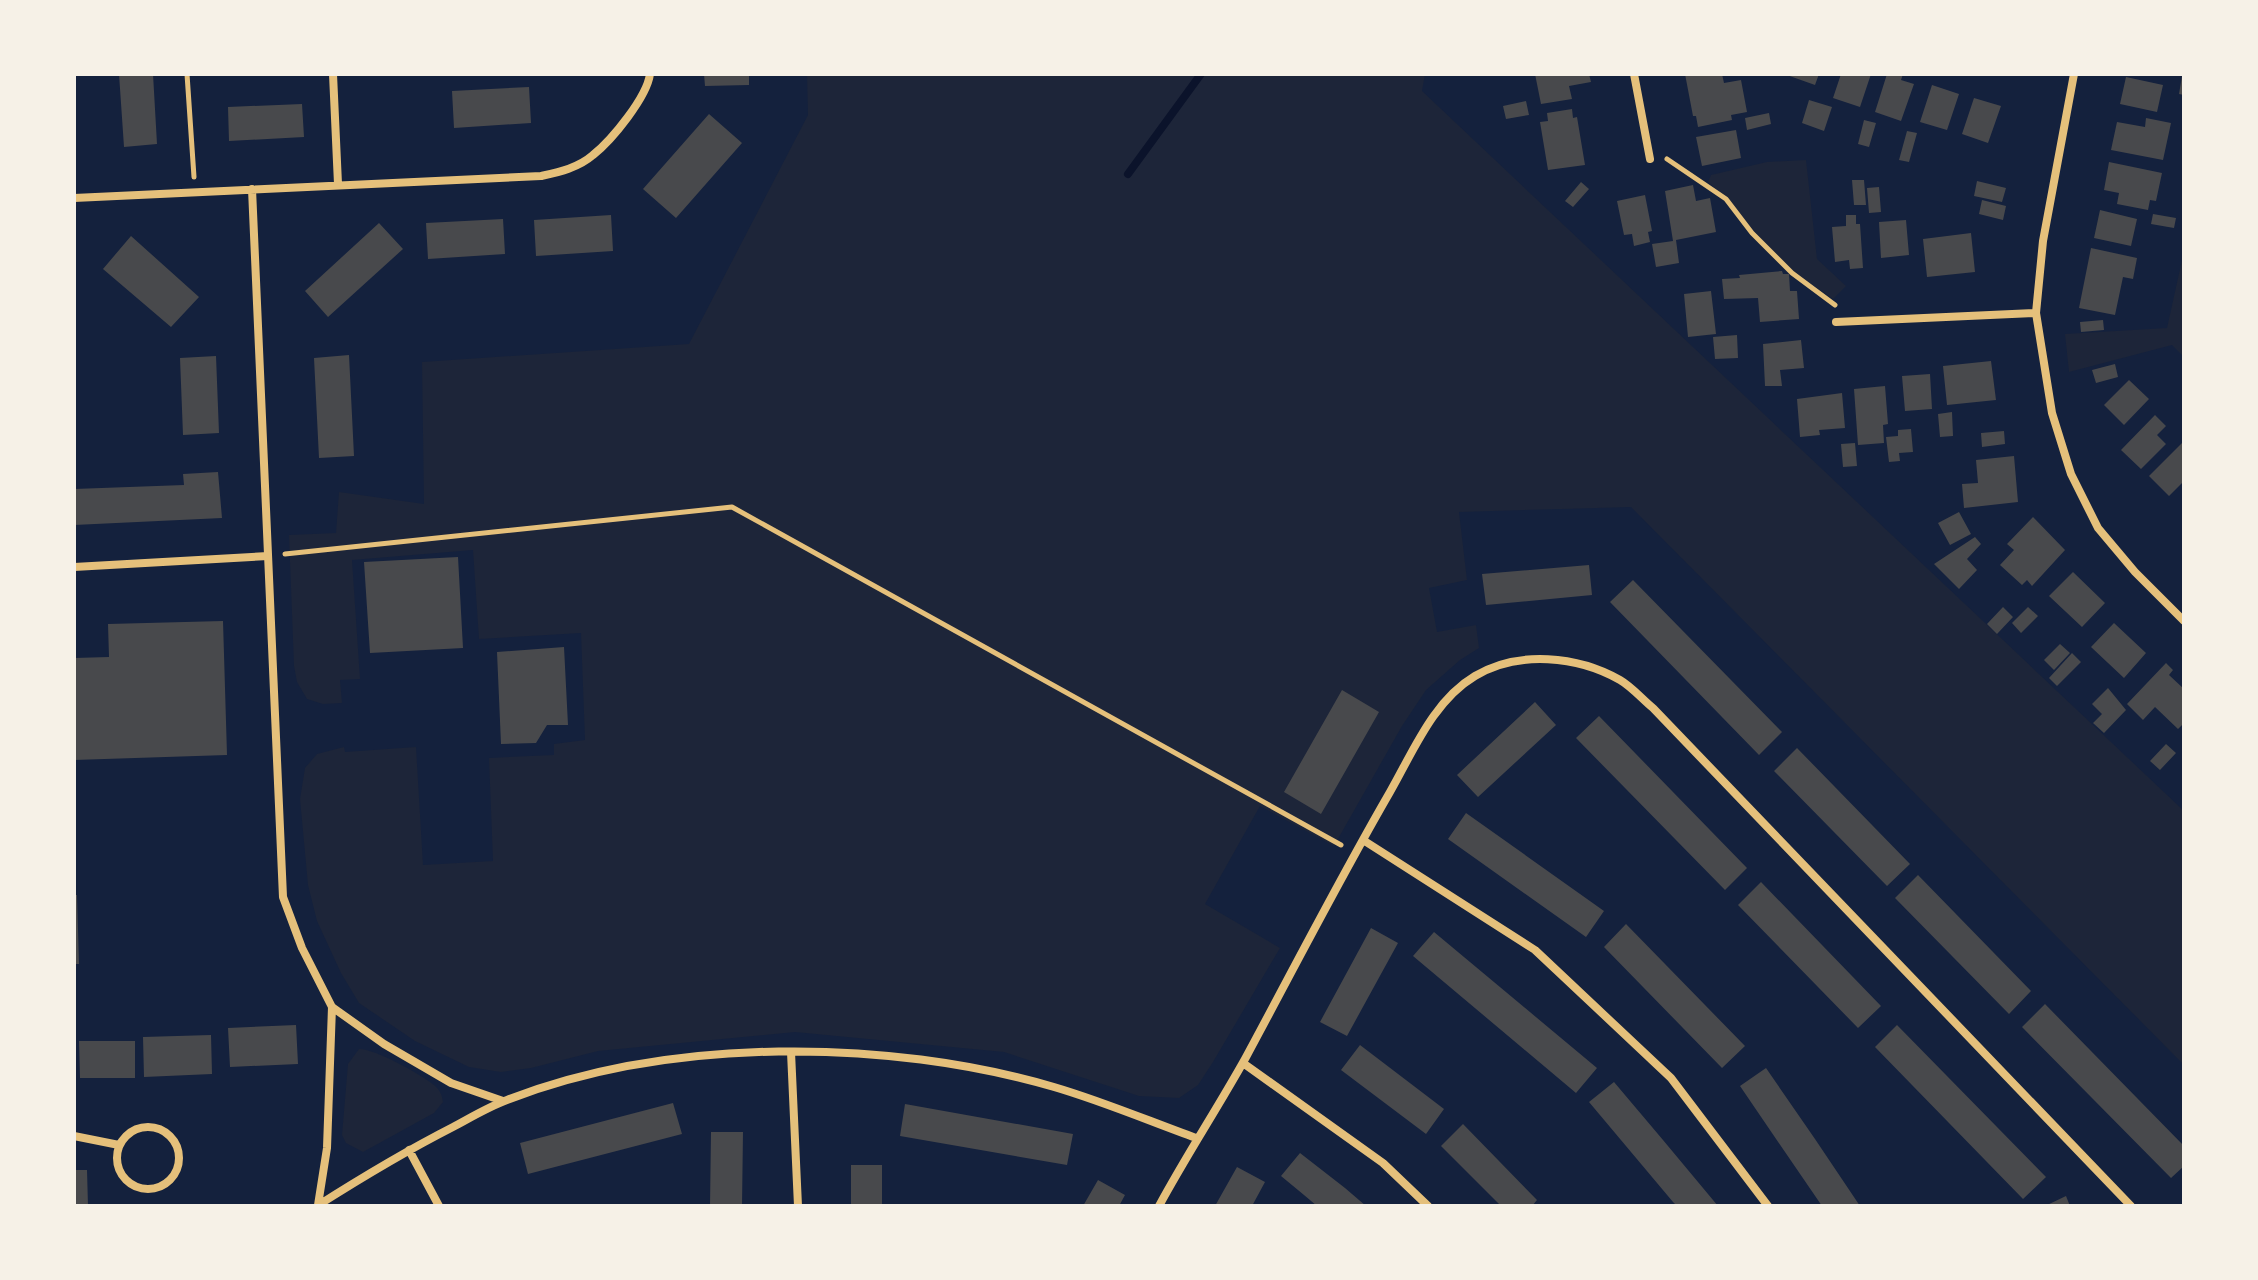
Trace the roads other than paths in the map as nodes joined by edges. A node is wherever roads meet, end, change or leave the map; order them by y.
1 (333, 74) edge
2 (650, 74) edge
3 (1634, 74) edge
4 (2074, 74) edge
5 (1650, 159) road end
6 (338, 184) junction
7 (252, 189) junction
8 (74, 198) edge
9 (2036, 313) junction
10 (1836, 322) road end
11 (268, 556) junction
12 (74, 567) edge
13 (2184, 621) edge
14 (1363, 840) junction
15 (332, 1007) junction
16 (791, 1052) junction
17 (1243, 1063) junction
18 (503, 1101) junction
19 (74, 1136) edge
20 (1196, 1138) junction
21 (119, 1145) junction
22 (409, 1150) junction
23 (317, 1206) edge
24 (439, 1206) edge
25 (798, 1206) edge
26 (1159, 1206) edge
27 (1428, 1206) edge
28 (1768, 1206) edge
29 (2131, 1206) edge

1 - 6 street
2 - 6 street
3 - 5 street
4 - 9 street
6 - 7 street
7 - 8 street
7 - 11 street
9 - 10 street
9 - 13 street
11 - 12 street
11 - 15 street
14 - 17 street
14 - 28 street
14 - 29 street
15 - 18 street
15 - 23 street
16 - 18 street
16 - 20 street
16 - 25 street
17 - 20 street
17 - 27 street
18 - 22 street
19 - 21 street
20 - 26 street
21 - 21 street
22 - 23 street
22 - 24 street

